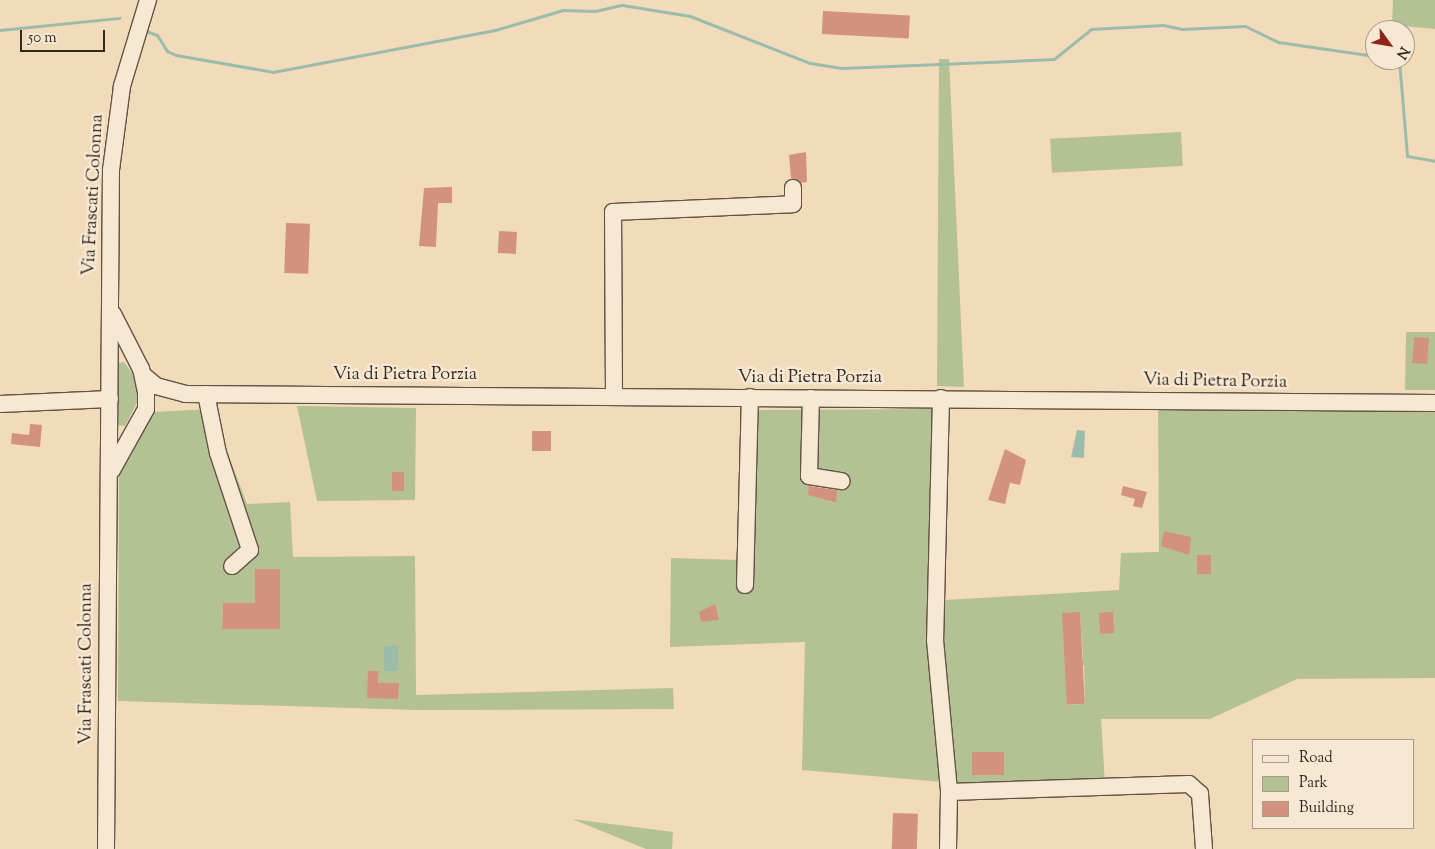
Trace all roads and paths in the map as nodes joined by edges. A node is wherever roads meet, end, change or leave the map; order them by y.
1 (148, 0) edge
2 (793, 188) dead end
3 (109, 306) junction
4 (132, 356) junction
5 (109, 362) junction
6 (143, 375) junction
7 (185, 394) junction
8 (206, 394) junction
9 (614, 396) junction
10 (750, 397) junction
11 (816, 398) junction
12 (937, 398) junction
13 (110, 399) junction
14 (1435, 403) edge
15 (0, 404) edge
16 (146, 409) junction
17 (110, 424) junction
18 (131, 435) junction
19 (109, 480) junction
20 (842, 481) dead end
21 (232, 566) dead end
22 (745, 585) dead end
23 (949, 792) junction
24 (106, 849) edge
25 (948, 849) edge
26 (1204, 849) edge

1 - 3 street, Via Frascati Colonna
2 - 9 street
3 - 4 street, Via Frascati Colonna
3 - 5 street, Via Frascati Colonna
4 - 5 street
4 - 6 street, Via Frascati Colonna
5 - 13 street, Via Frascati Colonna
6 - 7 street
6 - 16 street, Via Frascati Colonna
7 - 8 street, Via di Pietra Porzia
7 - 16 street
8 - 9 street, Via di Pietra Porzia
8 - 21 street
9 - 10 street, Via di Pietra Porzia
10 - 11 street, Via di Pietra Porzia
10 - 22 street
11 - 12 street, Via di Pietra Porzia
11 - 20 street
12 - 14 street, Via di Pietra Porzia
12 - 23 street
13 - 15 street
13 - 17 street, Via Frascati Colonna
16 - 18 street, Via Frascati Colonna
17 - 18 street
17 - 19 street, Via Frascati Colonna
18 - 19 street, Via Frascati Colonna
19 - 24 street, Via Frascati Colonna
23 - 25 street
23 - 26 street

